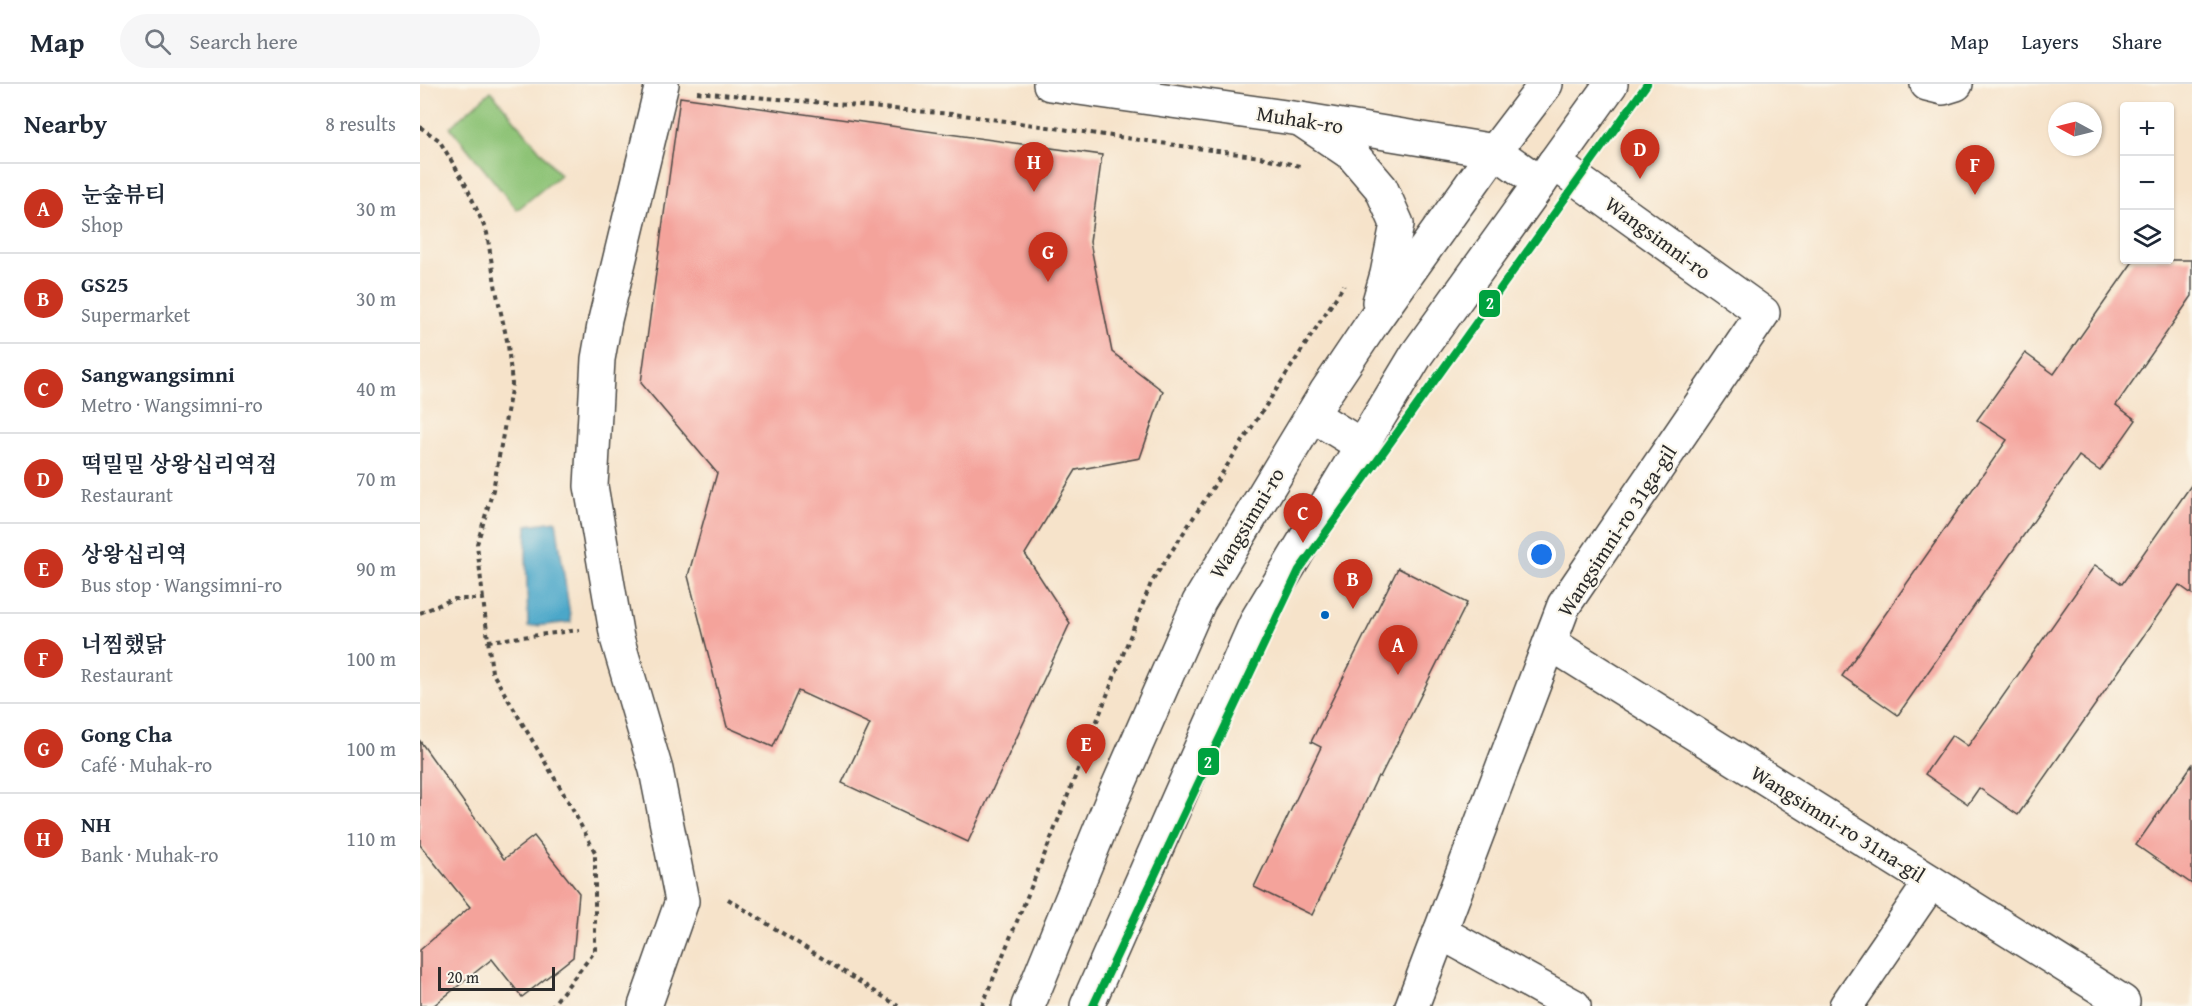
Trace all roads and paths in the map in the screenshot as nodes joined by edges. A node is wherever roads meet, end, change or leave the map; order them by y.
1 (1050, 84) edge
2 (1546, 84) edge
3 (1611, 84) edge
4 (1927, 84) edge
5 (1956, 84) edge
6 (676, 88) edge
7 (1115, 88) edge
8 (1300, 119) junction
9 (420, 127) edge
10 (1495, 151) junction
11 (1309, 170) dead end
12 (1547, 173) junction
13 (1346, 280) dead end
14 (1762, 314) joint
15 (1373, 322) junction
16 (1312, 415) junction
17 (1361, 445) junction
18 (483, 599) junction
19 (420, 613) edge
20 (587, 629) dead end
21 (488, 641) junction
22 (1550, 643) junction
23 (1931, 882) junction
24 (728, 899) dead end
25 (1440, 932) junction
26 (552, 1006) edge
27 (645, 1006) edge
28 (898, 1006) edge
29 (982, 1006) edge
30 (1029, 1006) edge
31 (1087, 1006) edge
32 (1412, 1006) edge
33 (1574, 1006) edge
34 (1846, 1006) edge
35 (2122, 1006) edge

1 - 7 street, Muhak-ro
2 - 10 street, Wangsimni-ro
3 - 12 street
4 - 5 street
6 - 11 path
6 - 27 street
7 - 8 street, Muhak-ro
8 - 10 street, Muhak-ro
8 - 15 street
9 - 18 path
10 - 12 street, Muhak-ro
10 - 15 street, Wangsimni-ro
12 - 14 street, Wangsimni-ro
12 - 17 street
13 - 29 path
14 - 22 street, Wangsimni-ro 31ga-gil
15 - 16 street, Wangsimni-ro
16 - 17 street
16 - 30 street, Wangsimni-ro
17 - 31 street
18 - 19 path
18 - 21 path
20 - 21 path
21 - 26 path
22 - 23 street, Wangsimni-ro 31na-gil
22 - 25 street, Wangsimni-ro 31ga-gil
23 - 34 street
23 - 35 street, Wangsimni-ro 31na-gil
24 - 28 path
25 - 32 street, Wangsimni-ro 31ga-gil
25 - 33 street

